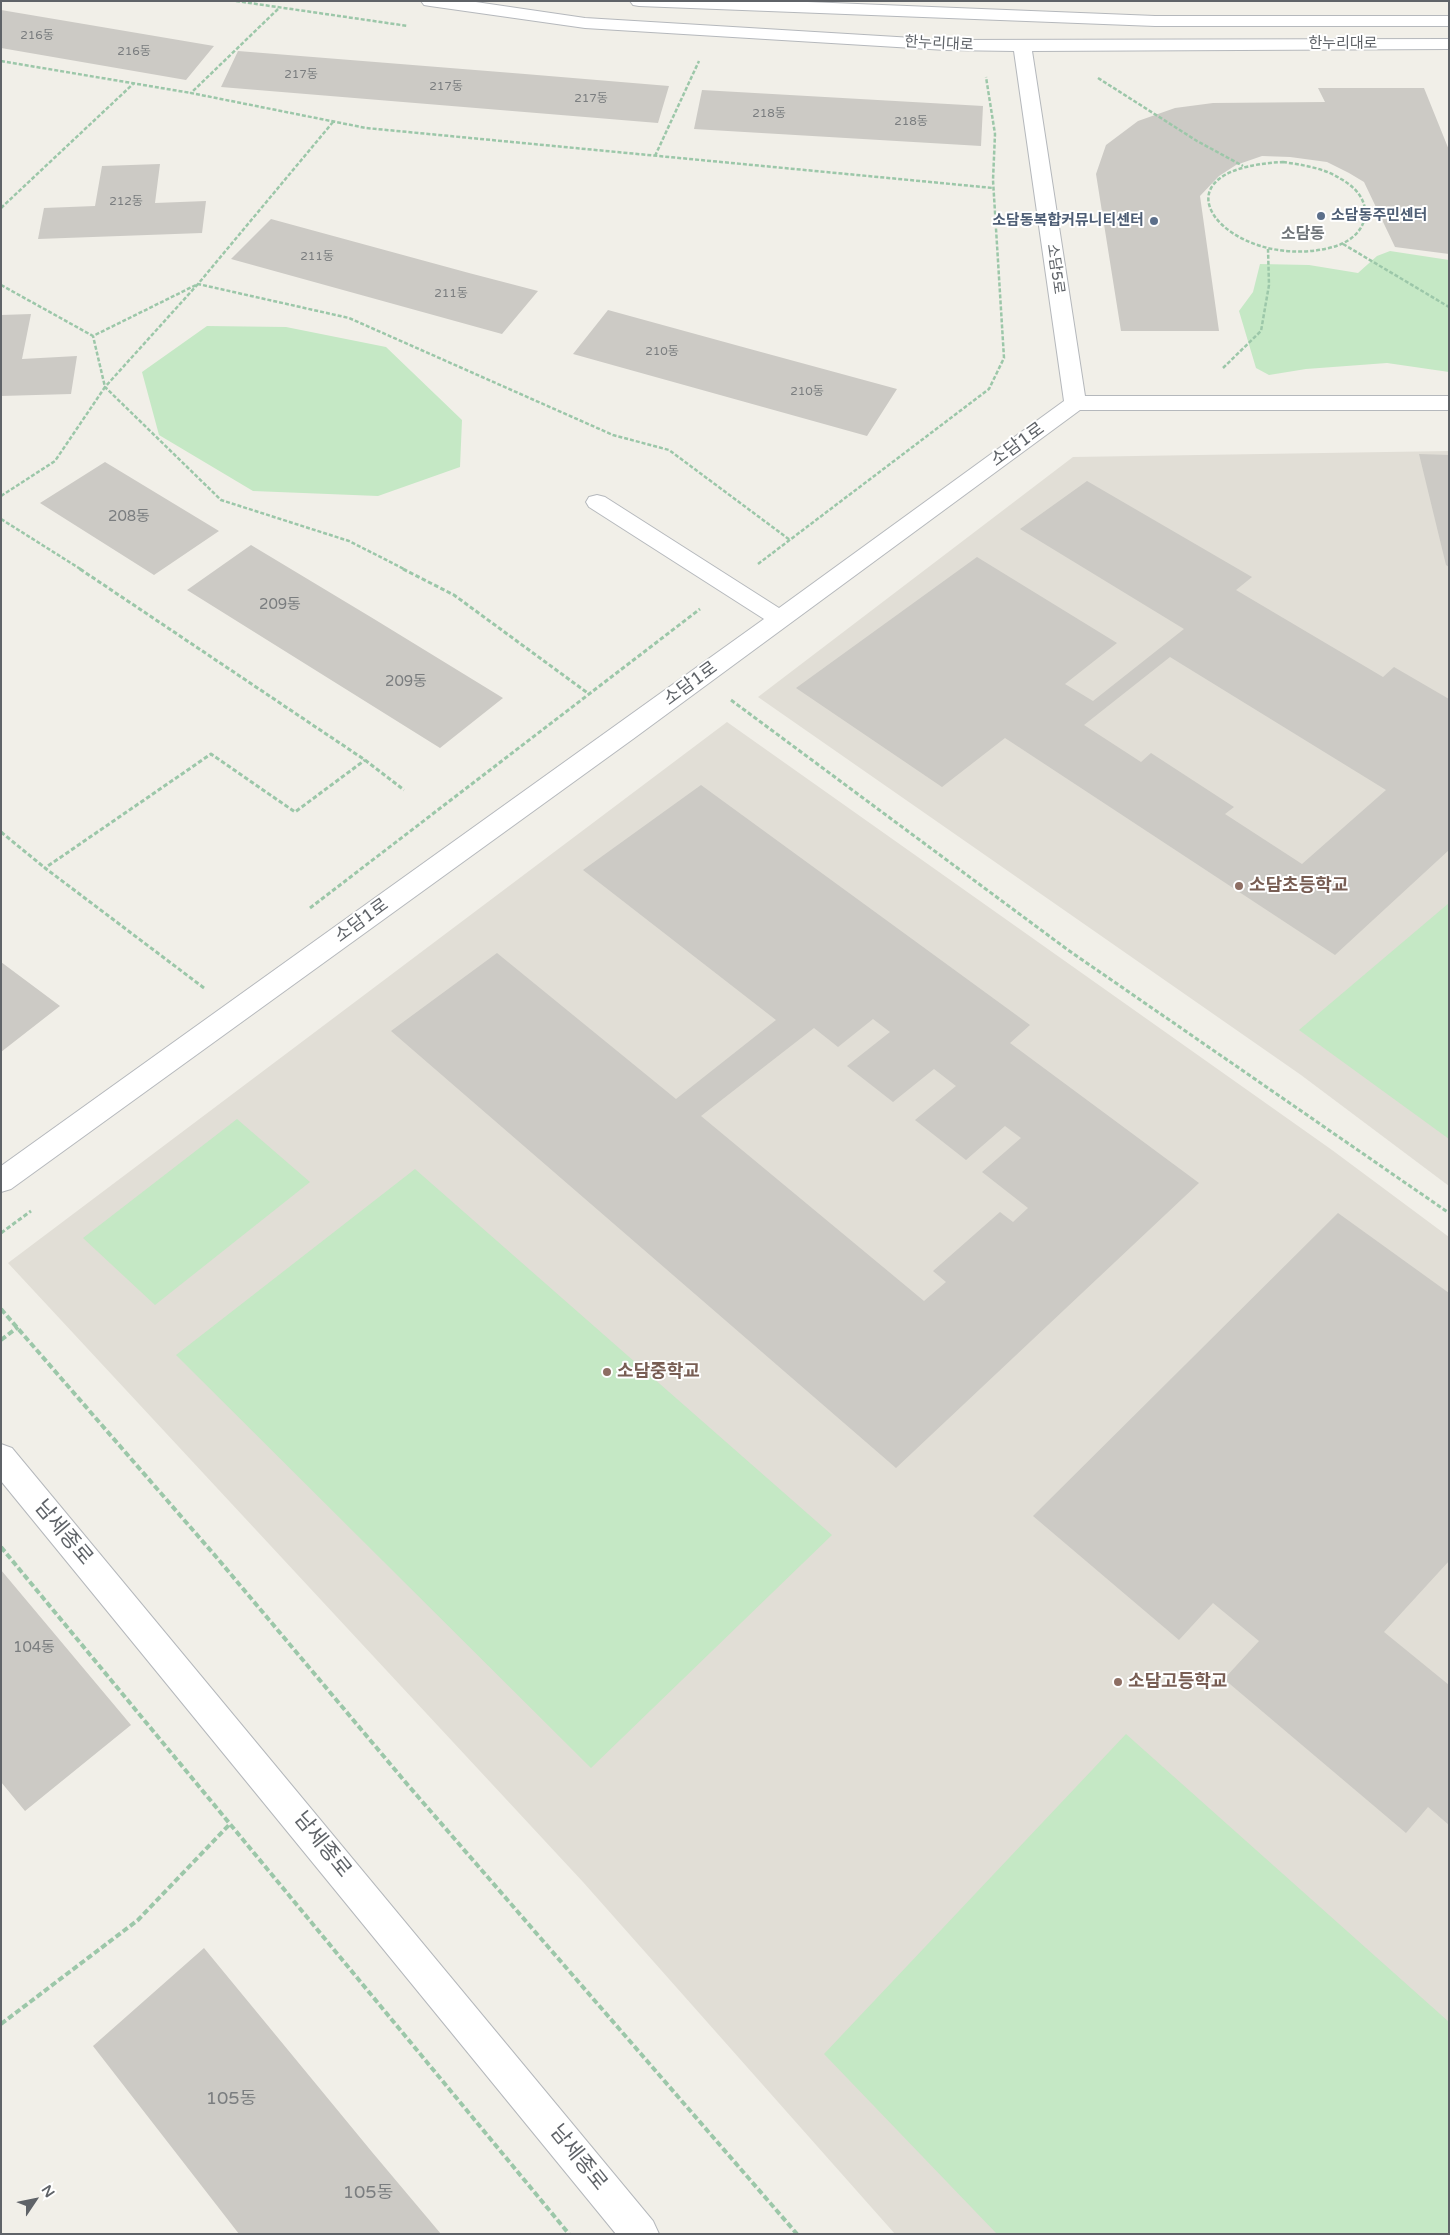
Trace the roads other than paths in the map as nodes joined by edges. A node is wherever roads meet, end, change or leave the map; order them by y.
1 (430, 1) edge
2 (639, 1) edge
3 (1449, 21) edge
4 (1449, 44) edge
5 (1022, 46) junction
6 (1075, 403) junction
7 (1449, 403) edge
8 (597, 502) dead end
9 (780, 619) junction
10 (1, 1180) edge
11 (1, 1458) edge
12 (640, 2234) edge

1 - 5 street, 한누리대로
2 - 3 street
4 - 5 street, 한누리대로
5 - 6 street, 소담5로
6 - 7 street
6 - 9 street, 소담1로
8 - 9 street
9 - 10 street, 소담1로
11 - 12 street, 남세종로

